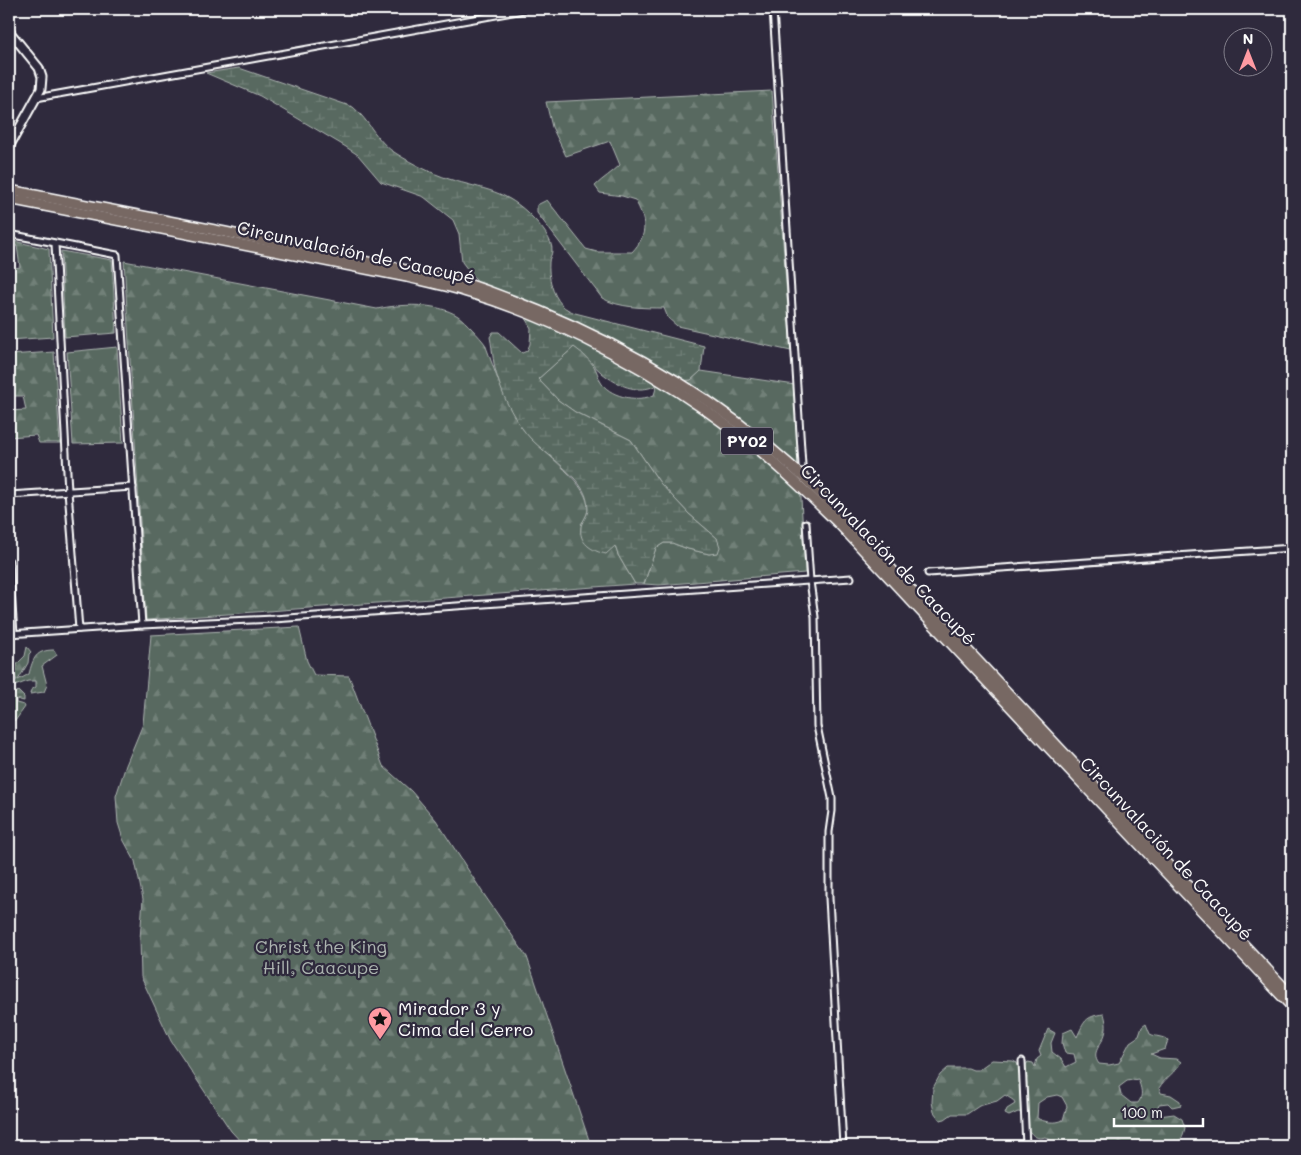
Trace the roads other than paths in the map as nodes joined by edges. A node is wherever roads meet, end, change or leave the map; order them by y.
1 (529, 9) edge
2 (773, 9) edge
3 (9, 31) edge
4 (36, 98) junction
5 (9, 147) edge
6 (9, 190) edge
7 (9, 199) edge
8 (9, 234) edge
9 (55, 244) junction
10 (802, 465) dead end
11 (133, 487) junction
12 (68, 491) junction
13 (9, 494) edge
14 (806, 523) dead end
15 (1292, 548) edge
16 (9, 561) edge
17 (928, 573) dead end
18 (851, 578) dead end
19 (810, 581) junction
20 (142, 624) junction
21 (79, 629) junction
22 (12, 634) edge
23 (1292, 996) edge
24 (1292, 1007) edge
25 (1022, 1061) dead end
26 (843, 1146) edge
27 (1026, 1146) edge

1 - 4 street
2 - 10 street
3 - 4 street
4 - 5 street
6 - 23 highway, Circunvalación de Caacupé / PY02
7 - 24 highway, Circunvalación de Caacupé / PY02
8 - 9 street
9 - 11 street
9 - 12 street
11 - 12 street
11 - 20 street
12 - 13 street
12 - 21 street
14 - 19 street
15 - 17 street
16 - 22 street
18 - 19 street
19 - 20 street
19 - 26 street
20 - 21 street
21 - 22 street
25 - 27 street

